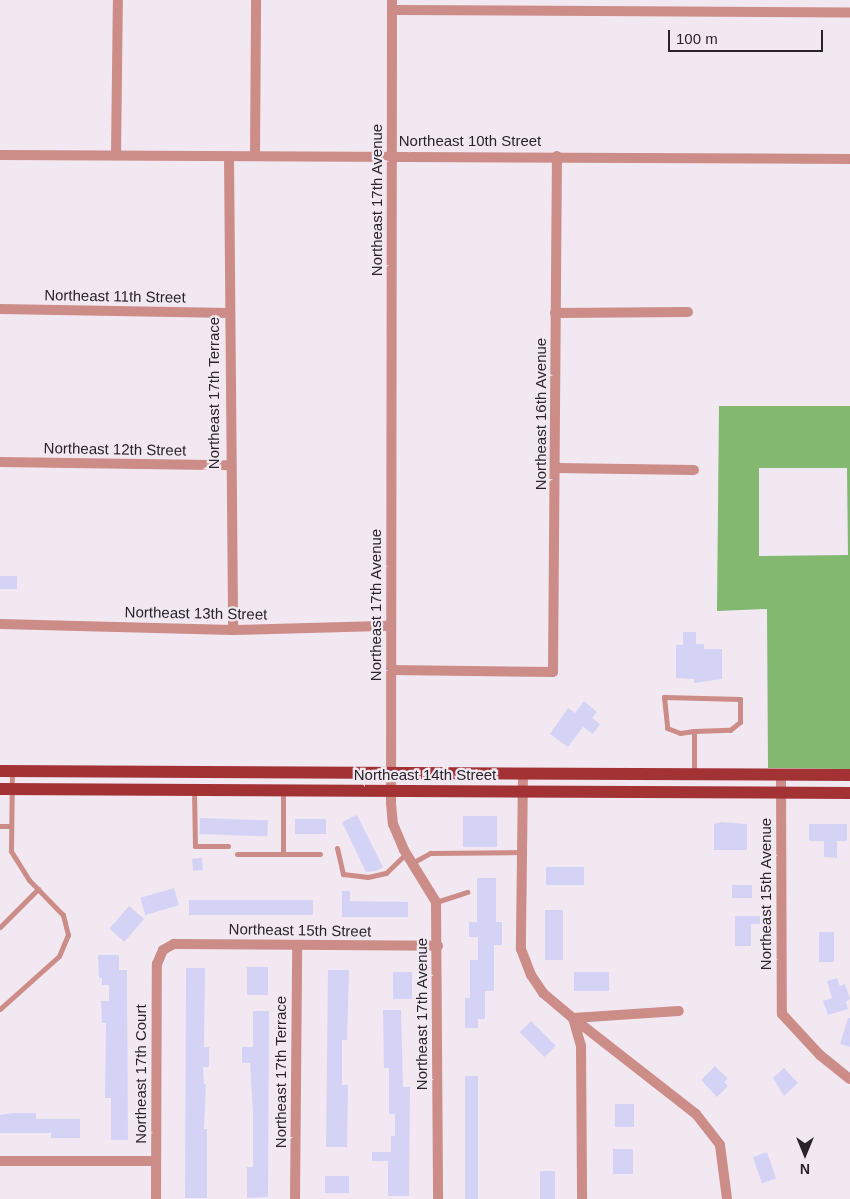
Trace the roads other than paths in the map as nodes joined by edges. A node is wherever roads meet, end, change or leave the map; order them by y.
1 (118, 0) edge
2 (256, 0) edge
3 (392, 5) edge
4 (549, 5) edge
5 (850, 12) edge
6 (116, 154) junction
7 (0, 155) edge
8 (255, 155) junction
9 (229, 156) junction
10 (392, 156) junction
11 (557, 156) junction
12 (850, 159) edge
13 (0, 309) edge
14 (688, 312) dead end
15 (230, 313) junction
16 (556, 313) junction
17 (0, 462) edge
18 (229, 466) junction
19 (557, 468) junction
20 (694, 470) dead end
21 (0, 624) edge
22 (391, 626) junction
23 (233, 630) junction
24 (392, 670) junction
25 (694, 731) junction
26 (6, 771) edge
27 (391, 773) junction
28 (523, 774) junction
29 (694, 774) junction
30 (781, 774) junction
31 (850, 775) edge
32 (6, 789) edge
33 (194, 790) junction
34 (283, 790) junction
35 (390, 791) junction
36 (523, 791) junction
37 (781, 793) junction
38 (850, 793) edge
39 (0, 826) edge
40 (10, 826) junction
41 (228, 846) dead end
42 (338, 848) dead end
43 (522, 852) junction
44 (237, 854) dead end
45 (283, 854) junction
46 (320, 854) dead end
47 (409, 859) junction
48 (38, 889) junction
49 (467, 892) dead end
50 (436, 902) junction
51 (0, 926) edge
52 (297, 945) junction
53 (438, 946) junction
54 (163, 950) joint
55 (0, 1009) edge
56 (679, 1011) dead end
57 (573, 1018) junction
58 (850, 1080) edge
59 (0, 1161) edge
60 (156, 1161) junction
61 (156, 1199) edge
62 (295, 1199) edge
63 (438, 1199) edge
64 (582, 1199) edge
65 (728, 1199) edge

1 - 6 street
2 - 8 street
3 - 4 street
3 - 10 street, Northeast 17th Avenue
4 - 5 street
6 - 7 street, Northeast 10th Street
6 - 9 street, Northeast 10th Street
8 - 9 street, Northeast 10th Street
8 - 10 street, Northeast 10th Street
9 - 15 street, Northeast 17th Terrace
10 - 11 street, Northeast 10th Street
10 - 22 street, Northeast 17th Avenue
11 - 12 street, Northeast 10th Street
11 - 16 street, Northeast 16th Avenue
13 - 15 street, Northeast 11th Street
14 - 16 street
15 - 18 street, Northeast 17th Terrace
16 - 19 street, Northeast 16th Avenue
17 - 18 street, Northeast 12th Street
18 - 23 street, Northeast 17th Terrace
19 - 20 street
19 - 24 street, Northeast 16th Avenue
21 - 23 street, Northeast 13th Street
22 - 23 street, Northeast 13th Street
22 - 24 street, Northeast 17th Avenue
24 - 27 street, Northeast 17th Avenue
25 - 25 lane
25 - 29 lane
26 - 27 main road, Northeast 14th Street
26 - 32 lane
27 - 28 main road, Northeast 14th Street
27 - 35 street, Northeast 17th Avenue
28 - 29 main road, Northeast 14th Street
28 - 36 street
29 - 30 main road, Northeast 14th Street
30 - 31 main road, Northeast 14th Street
30 - 37 street, Northeast 15th Avenue
32 - 33 main road, Northeast 14th Street
32 - 40 lane
33 - 34 main road, Northeast 14th Street
33 - 41 lane
34 - 35 main road, Northeast 14th Street
34 - 45 lane
35 - 36 main road, Northeast 14th Street
35 - 47 street, Northeast 17th Avenue
36 - 37 main road, Northeast 14th Street
36 - 43 street
37 - 38 main road, Northeast 14th Street
37 - 58 street, Northeast 15th Avenue
39 - 40 lane
40 - 48 lane
42 - 47 lane
43 - 47 lane
43 - 57 street
44 - 45 lane
45 - 46 lane
47 - 50 street, Northeast 17th Avenue
48 - 51 lane
48 - 55 lane
49 - 50 lane
50 - 53 street, Northeast 17th Avenue
52 - 53 street, Northeast 15th Street
52 - 54 street, Northeast 15th Street
52 - 62 street, Northeast 17th Terrace
53 - 63 street, Northeast 17th Avenue
54 - 60 street, Northeast 17th Court
56 - 57 street
57 - 64 street
57 - 65 street
59 - 60 street
60 - 61 street, Northeast 17th Court

